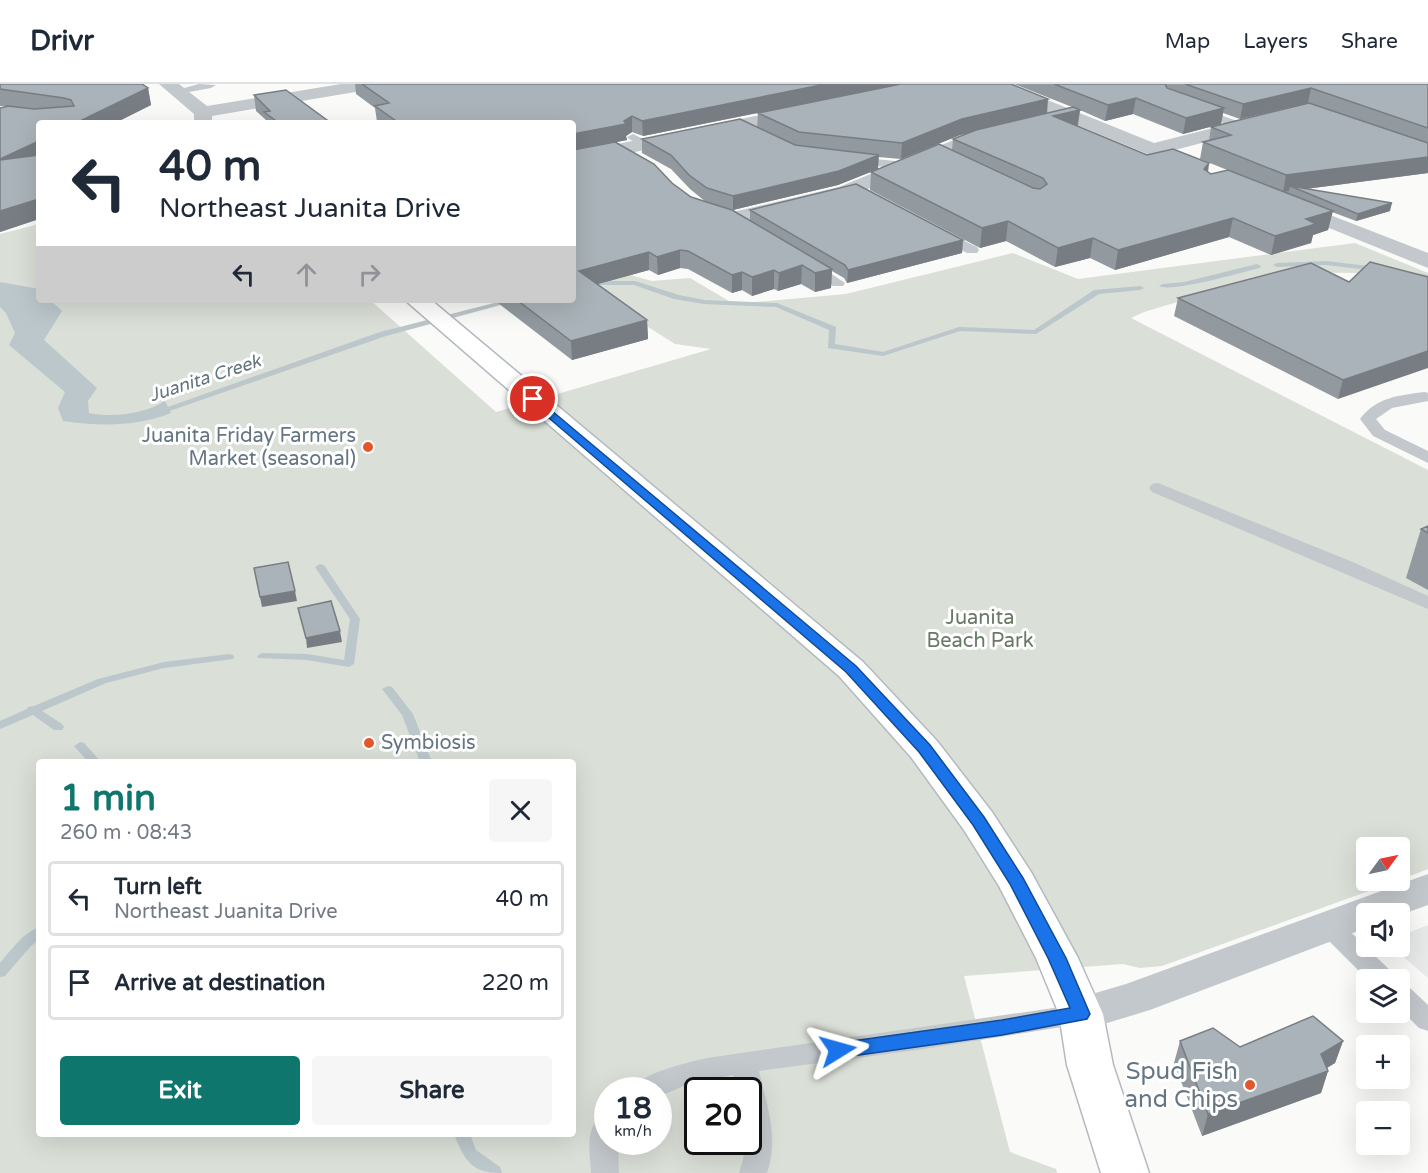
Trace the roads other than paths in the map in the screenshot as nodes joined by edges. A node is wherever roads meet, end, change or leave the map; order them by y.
1 (373, 84) edge
2 (993, 84) edge
3 (211, 85) edge
4 (173, 88) edge
5 (1188, 106) edge
6 (813, 109) edge
7 (1070, 117) junction
8 (203, 118) edge
9 (1275, 118) edge
10 (737, 125) junction
11 (1036, 125) edge
12 (1242, 126) junction
13 (1013, 130) edge
14 (756, 134) edge
15 (633, 143) junction
16 (934, 154) junction
17 (1159, 157) junction
18 (576, 158) edge
19 (839, 158) edge
20 (954, 164) edge
21 (646, 165) edge
22 (906, 166) junction
23 (1220, 178) edge
24 (853, 188) junction
25 (681, 195) edge
26 (873, 198) edge
27 (1274, 199) edge
28 (732, 219) junction
29 (932, 229) edge
30 (751, 231) edge
31 (972, 250) dead end
32 (800, 260) edge
33 (1428, 261) edge
34 (838, 283) dead end
35 (423, 306) edge
36 (1425, 397) dead end
37 (1428, 458) edge
38 (1158, 488) dead end
39 (1428, 603) edge
40 (1403, 891) edge
41 (1329, 926) junction
42 (1373, 969) edge
43 (1410, 1004) edge
44 (1081, 1014) junction
45 (1428, 1021) edge
46 (744, 1063) junction
47 (672, 1079) edge
48 (605, 1155) edge
49 (605, 1173) edge
50 (753, 1173) edge
51 (1125, 1173) edge

1 - 8 street
2 - 7 street
3 - 4 lane
4 - 8 street
5 - 12 lane
6 - 10 street
7 - 11 street
7 - 17 street
9 - 12 street
10 - 14 lane
10 - 15 street
12 - 17 street
13 - 16 street
15 - 18 street
15 - 21 street
16 - 20 lane
16 - 22 street
17 - 23 street
19 - 22 lane
22 - 24 street
24 - 26 lane
24 - 28 street
25 - 28 street
27 - 33 street
28 - 30 lane
29 - 31 lane
32 - 34 lane
35 - 44 main road
36 - 37 lane
38 - 39 lane
40 - 41 street
41 - 42 lane
41 - 44 street
43 - 45 lane
44 - 46 lane
44 - 51 main road
46 - 47 lane
46 - 50 lane
48 - 49 lane

